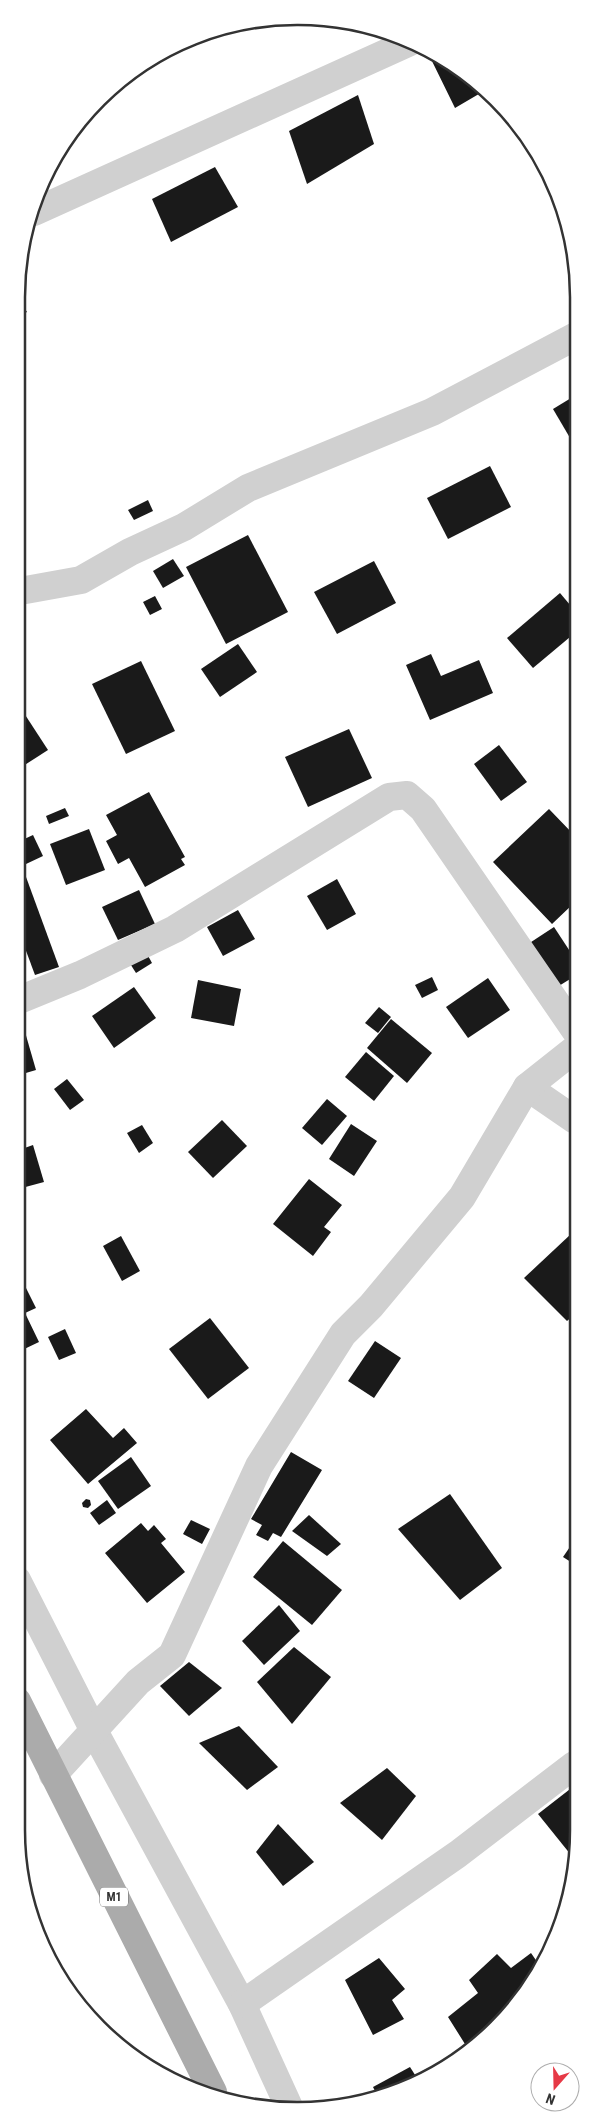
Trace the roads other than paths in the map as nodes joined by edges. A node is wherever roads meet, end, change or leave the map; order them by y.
1 (402, 46) edge
2 (39, 210) edge
3 (570, 339) edge
4 (25, 590) edge
5 (25, 998) edge
6 (570, 1023) edge
7 (570, 1053) edge
8 (527, 1086) junction
9 (570, 1116) edge
10 (25, 1596) edge
11 (25, 1717) edge
12 (94, 1731) junction
13 (570, 1768) edge
14 (53, 1775) junction
15 (242, 2004) junction
16 (211, 2088) edge
17 (287, 2101) edge

1 - 2 street
3 - 4 street
5 - 6 street
7 - 8 street
8 - 9 street
8 - 12 street
10 - 12 street
11 - 14 main road, M1
12 - 14 street
12 - 15 street
13 - 15 street
14 - 16 main road, M1
15 - 17 street

